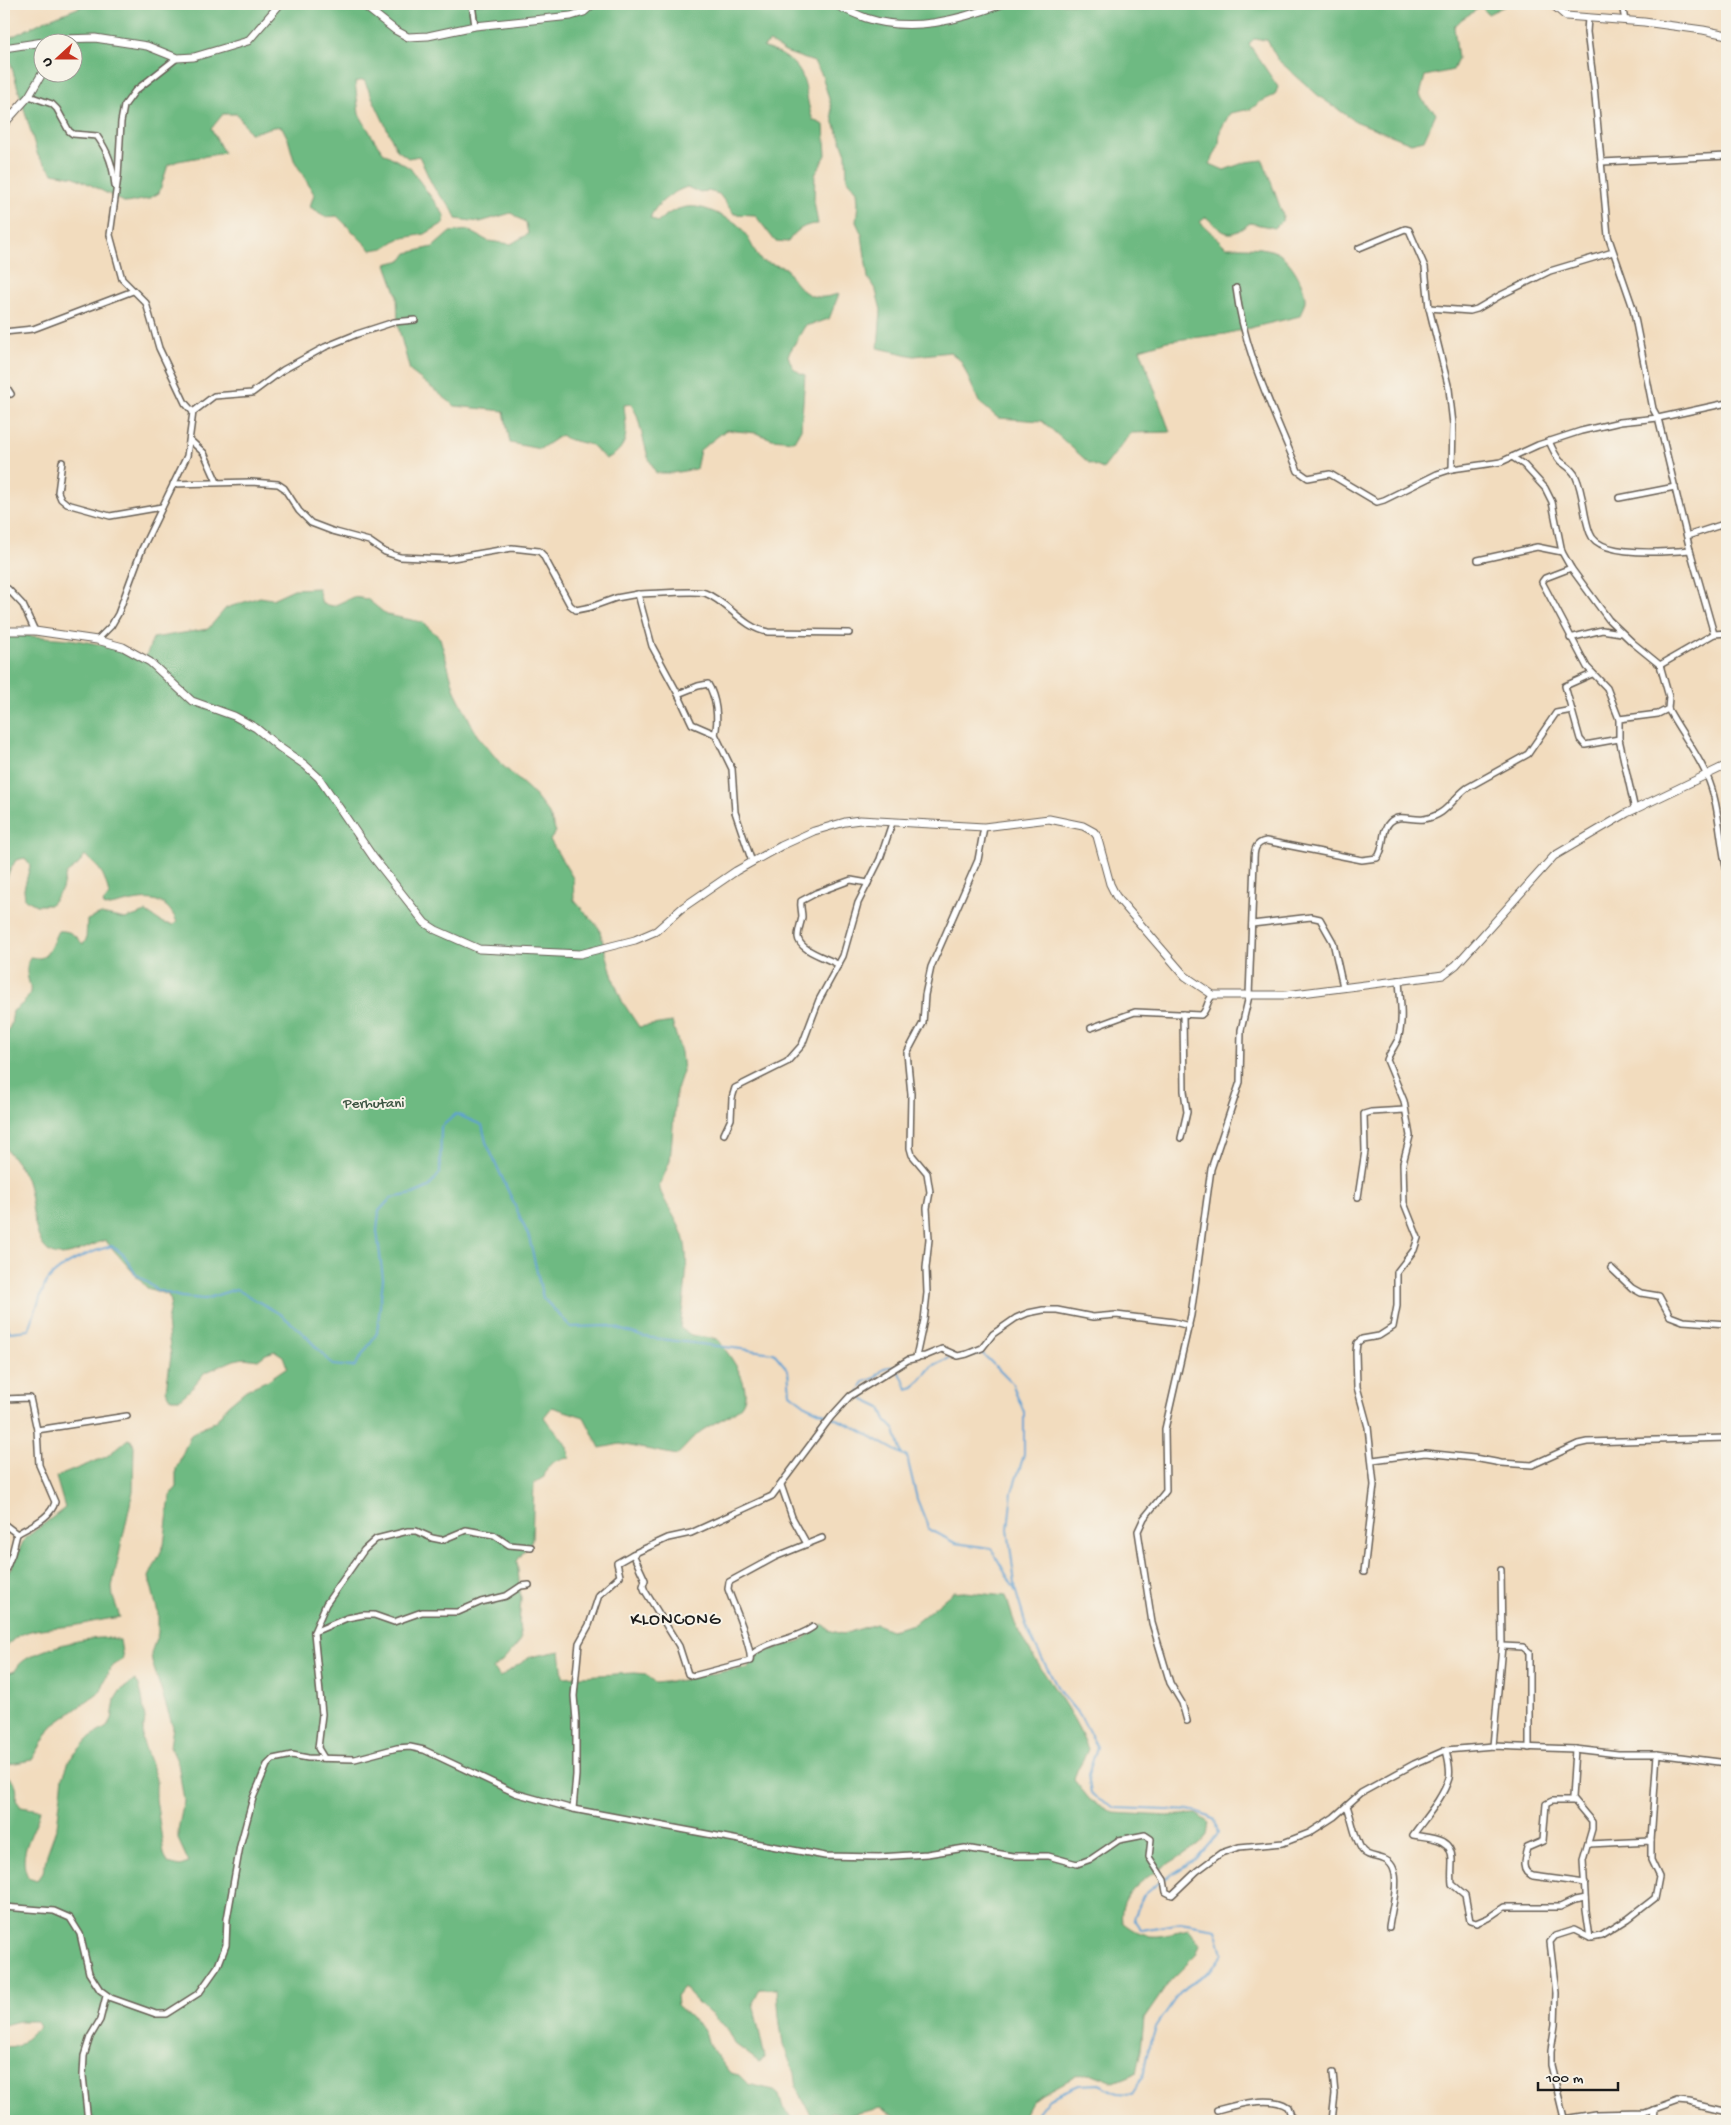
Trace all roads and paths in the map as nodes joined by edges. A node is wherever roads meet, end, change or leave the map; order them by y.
1 (280, 4) edge
2 (362, 4) edge
3 (472, 4) edge
4 (593, 4) edge
5 (834, 4) edge
6 (1002, 4) edge
7 (1552, 4) edge
8 (1622, 4) edge
9 (1588, 18) junction
10 (1625, 21) junction
11 (475, 26) junction
12 (1727, 35) edge
13 (82, 39) edge
14 (32, 45) edge
15 (4, 48) edge
16 (178, 58) junction
17 (37, 82) edge
18 (29, 96) junction
19 (4, 124) edge
20 (1727, 156) edge
21 (1602, 162) junction
22 (116, 194) junction
23 (1359, 248) dead end
24 (1613, 252) junction
25 (1236, 288) dead end
26 (133, 292) junction
27 (1430, 308) junction
28 (416, 320) dead end
29 (4, 332) edge
30 (4, 383) edge
31 (11, 394) dead end
32 (1727, 403) edge
33 (193, 412) junction
34 (1658, 418) junction
35 (190, 440) junction
36 (1549, 441) junction
37 (1512, 457) junction
38 (62, 462) dead end
39 (1452, 469) junction
40 (217, 482) junction
41 (173, 484) junction
42 (1675, 487) junction
43 (1619, 498) dead end
44 (162, 507) junction
45 (1727, 522) edge
46 (1687, 536) junction
47 (1690, 550) junction
48 (1562, 552) junction
49 (1478, 560) dead end
50 (1571, 568) junction
51 (4, 588) edge
52 (638, 594) junction
53 (4, 631) edge
54 (35, 631) junction
55 (849, 633) dead end
56 (1622, 633) junction
57 (1727, 633) edge
58 (1714, 634) junction
59 (1570, 638) junction
60 (97, 640) junction
61 (1660, 665) junction
62 (1592, 674) junction
63 (678, 694) junction
64 (1668, 709) junction
65 (1572, 710) junction
66 (1619, 719) junction
67 (715, 734) junction
68 (1619, 739) junction
69 (1727, 765) edge
70 (1707, 776) junction
71 (1635, 810) junction
72 (892, 823) junction
73 (984, 827) junction
74 (752, 862) junction
75 (1727, 871) edge
76 (868, 883) junction
77 (1252, 924) junction
78 (839, 965) junction
79 (1399, 980) junction
80 (1342, 987) junction
81 (1213, 995) junction
82 (1249, 996) junction
83 (1183, 1014) junction
84 (1092, 1028) dead end
85 (1405, 1110) junction
86 (724, 1134) dead end
87 (1181, 1138) dead end
88 (1358, 1197) dead end
89 (1611, 1268) dead end
90 (1727, 1324) edge
91 (1189, 1326) junction
92 (917, 1358) junction
93 (4, 1399) edge
94 (127, 1416) dead end
95 (37, 1430) junction
96 (1727, 1438) edge
97 (1373, 1460) junction
98 (781, 1485) junction
99 (4, 1524) edge
100 (17, 1534) junction
101 (822, 1538) dead end
102 (807, 1544) junction
103 (531, 1547) dead end
104 (633, 1554) junction
105 (1501, 1570) dead end
106 (1364, 1572) dead end
107 (4, 1574) edge
108 (529, 1585) dead end
109 (813, 1627) dead end
110 (314, 1632) junction
111 (1502, 1646) junction
112 (751, 1655) junction
113 (1187, 1720) dead end
114 (1493, 1746) junction
115 (1529, 1748) junction
116 (1576, 1749) junction
117 (1446, 1750) junction
118 (1657, 1754) junction
119 (324, 1758) junction
120 (1727, 1764) edge
121 (1573, 1801) junction
122 (1347, 1806) junction
123 (573, 1809) junction
124 (1651, 1841) junction
125 (1588, 1844) junction
126 (1585, 1883) junction
127 (1585, 1898) junction
128 (4, 1907) edge
129 (1389, 1927) dead end
130 (1590, 1938) junction
131 (106, 1996) junction
132 (1333, 2072) dead end
133 (1216, 2110) dead end
134 (1652, 2110) junction
135 (1727, 2110) edge
136 (1564, 2118) junction
137 (88, 2121) edge
138 (1293, 2121) edge
139 (1332, 2121) edge
140 (1551, 2121) edge
141 (1651, 2121) edge

1 - 16 street
2 - 11 street
3 - 11 street
4 - 11 street
5 - 6 street
7 - 9 street
8 - 10 street
9 - 10 street
9 - 21 street
10 - 12 street
13 - 16 street
14 - 15 street
16 - 22 street
17 - 18 street
18 - 19 street
18 - 22 street
20 - 21 street
21 - 24 street
22 - 26 street
23 - 27 street
24 - 27 street
24 - 34 street
25 - 39 street
26 - 29 street
26 - 33 street
27 - 39 street
28 - 33 street
30 - 31 street
32 - 34 street
33 - 35 street
34 - 36 street
34 - 42 street
35 - 40 street
35 - 41 street
36 - 37 street
36 - 47 street
37 - 39 street
37 - 48 street
38 - 44 street
40 - 41 street
40 - 52 street
41 - 44 street
42 - 43 street
42 - 46 street
44 - 60 street
45 - 46 street
46 - 47 street
47 - 58 street
48 - 49 street
48 - 50 street
50 - 56 street
50 - 59 street
51 - 54 street
52 - 55 street
52 - 63 street
53 - 54 street
54 - 60 street
56 - 59 street
56 - 61 street
57 - 58 street
58 - 61 street
59 - 62 street
60 - 74 street
61 - 64 street
62 - 65 street
62 - 66 street
63 - 67 street
63 - 67 street
64 - 66 street
64 - 70 street
65 - 68 street
65 - 77 street
66 - 68 street
67 - 74 street
68 - 71 street
69 - 70 street
70 - 71 street
70 - 75 street
71 - 79 street
72 - 73 street
72 - 74 street
72 - 76 street
73 - 81 street
73 - 92 street
76 - 78 street
76 - 78 street
77 - 80 street
77 - 82 street
78 - 86 street
79 - 80 street
79 - 85 street
80 - 82 street
81 - 82 street
81 - 83 street
82 - 91 street
83 - 84 street
83 - 87 street
85 - 88 street
85 - 97 street
89 - 90 street
91 - 92 street
91 - 113 street
92 - 98 street
93 - 95 street
94 - 95 street
95 - 100 street
96 - 97 street
97 - 106 street
98 - 102 street
98 - 104 street
99 - 100 street
100 - 107 street
101 - 102 street
102 - 112 street
103 - 110 street
104 - 112 street
104 - 123 street
105 - 111 street
108 - 110 street
109 - 112 street
110 - 119 street
111 - 114 street
111 - 115 street
114 - 115 street
114 - 117 street
115 - 116 street
116 - 118 street
116 - 121 street
117 - 122 street
117 - 127 street
118 - 120 street
118 - 124 street
119 - 123 street
119 - 131 street
121 - 125 street
121 - 126 street
122 - 123 street
122 - 129 street
124 - 125 street
124 - 130 street
125 - 126 street
126 - 127 street
127 - 130 street
128 - 131 street
130 - 136 street
131 - 137 street
132 - 139 street
133 - 138 street
134 - 135 street
134 - 136 street
134 - 141 street
136 - 140 street

